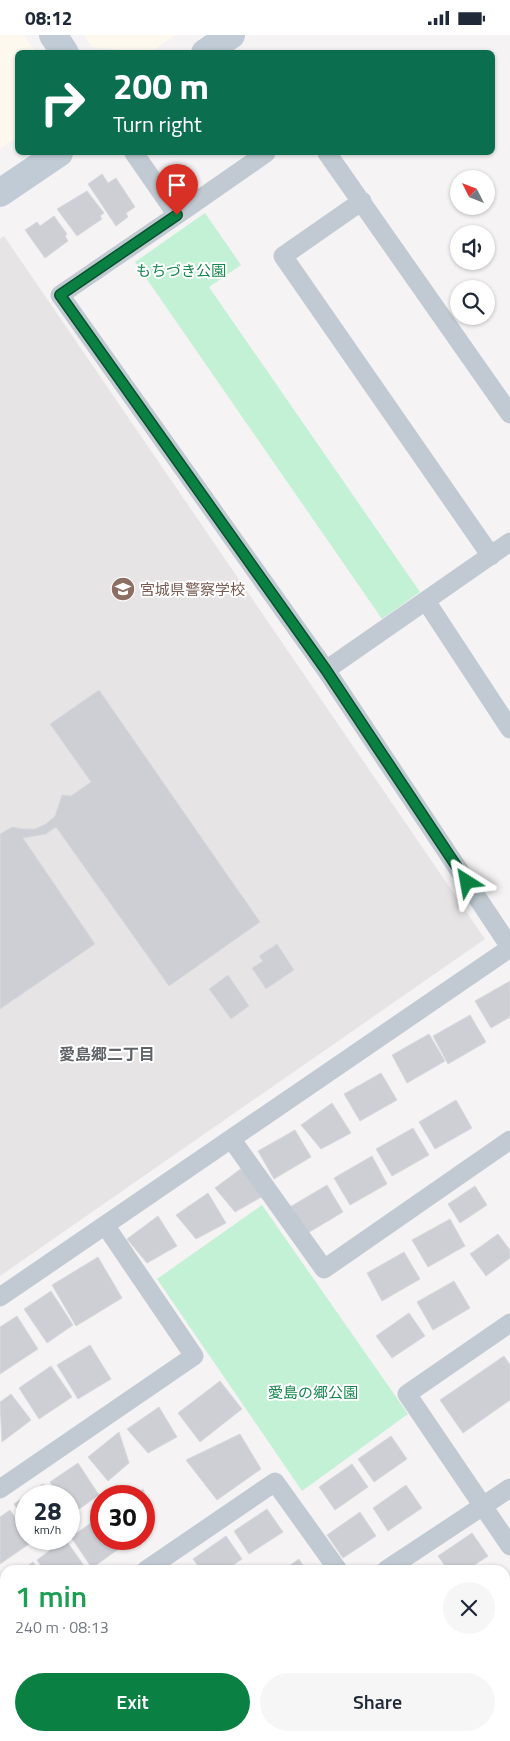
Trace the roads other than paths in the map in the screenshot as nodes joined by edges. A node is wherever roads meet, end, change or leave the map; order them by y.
1 (53, 35) edge
2 (231, 35) edge
3 (63, 50) edge
4 (209, 50) edge
5 (56, 155) edge
6 (135, 155) edge
7 (263, 155) edge
8 (328, 155) edge
9 (0, 193) edge
10 (362, 201) junction
11 (177, 215) junction
12 (510, 415) edge
13 (510, 542) edge
14 (491, 556) junction
15 (426, 601) junction
16 (326, 670) junction
17 (510, 729) edge
18 (510, 948) edge
19 (232, 1140) junction
20 (510, 1140) edge
21 (105, 1225) junction
22 (0, 1297) edge
23 (510, 1323) edge
24 (510, 1488) edge
25 (0, 1489) edge
26 (483, 1506) junction
27 (510, 1546) edge
28 (153, 1565) edge
29 (334, 1565) edge
30 (394, 1565) edge

1 - 3 street
2 - 4 street
5 - 9 street
6 - 11 street
7 - 11 street
8 - 10 street
10 - 12 street
10 - 14 street
11 - 16 street
13 - 14 street
14 - 15 street
15 - 16 street
15 - 17 street
16 - 18 street
18 - 19 street
19 - 20 street
19 - 21 street
21 - 22 street
21 - 25 street
23 - 26 street
24 - 26 street
26 - 27 street
26 - 30 street
28 - 29 street

